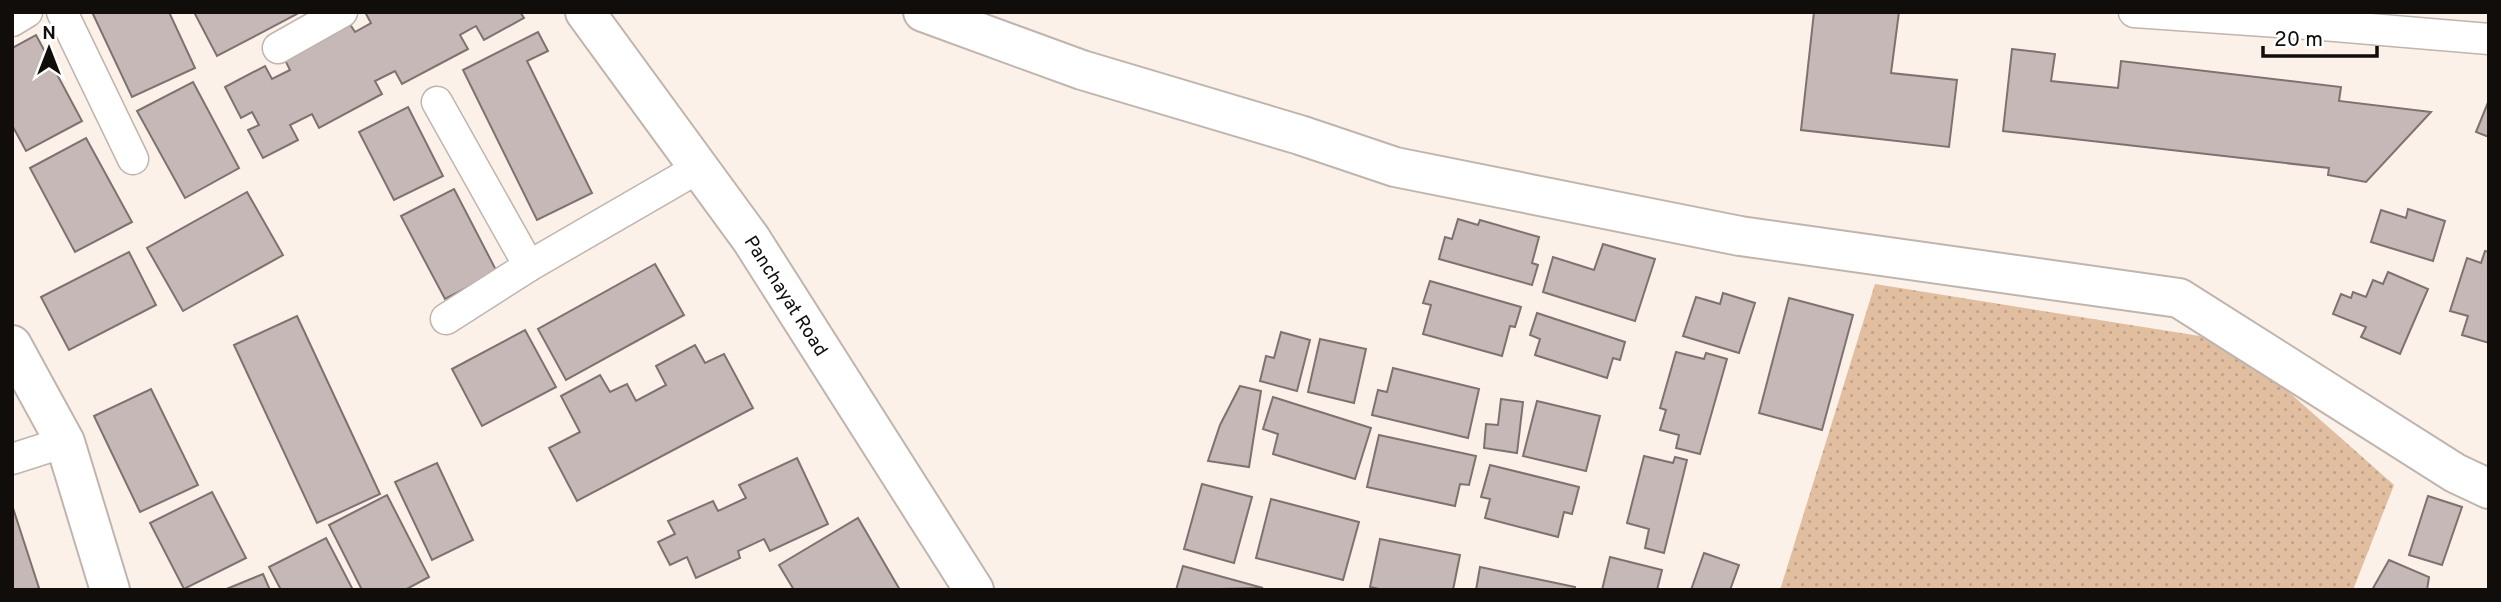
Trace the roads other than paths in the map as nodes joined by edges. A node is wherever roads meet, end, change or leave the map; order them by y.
1 (27, 12) edge
2 (62, 12) edge
3 (342, 12) edge
4 (585, 12) edge
5 (923, 12) edge
6 (2134, 12) edge
7 (2323, 18) edge
8 (12, 21) edge
9 (2489, 39) edge
10 (278, 48) dead end
11 (437, 102) dead end
12 (133, 159) dead end
13 (700, 167) junction
14 (529, 266) junction
15 (446, 319) dead end
16 (12, 345) edge
17 (65, 442) junction
18 (12, 459) edge
19 (2489, 489) edge
20 (110, 590) edge
21 (974, 590) edge

1 - 8 street
2 - 12 street
3 - 10 street
4 - 13 street, Panchayat Road
5 - 19 street
6 - 7 street
7 - 9 street
11 - 14 street
13 - 14 street
13 - 21 street, Panchayat Road
14 - 15 street
16 - 17 street
17 - 18 street
17 - 20 street

